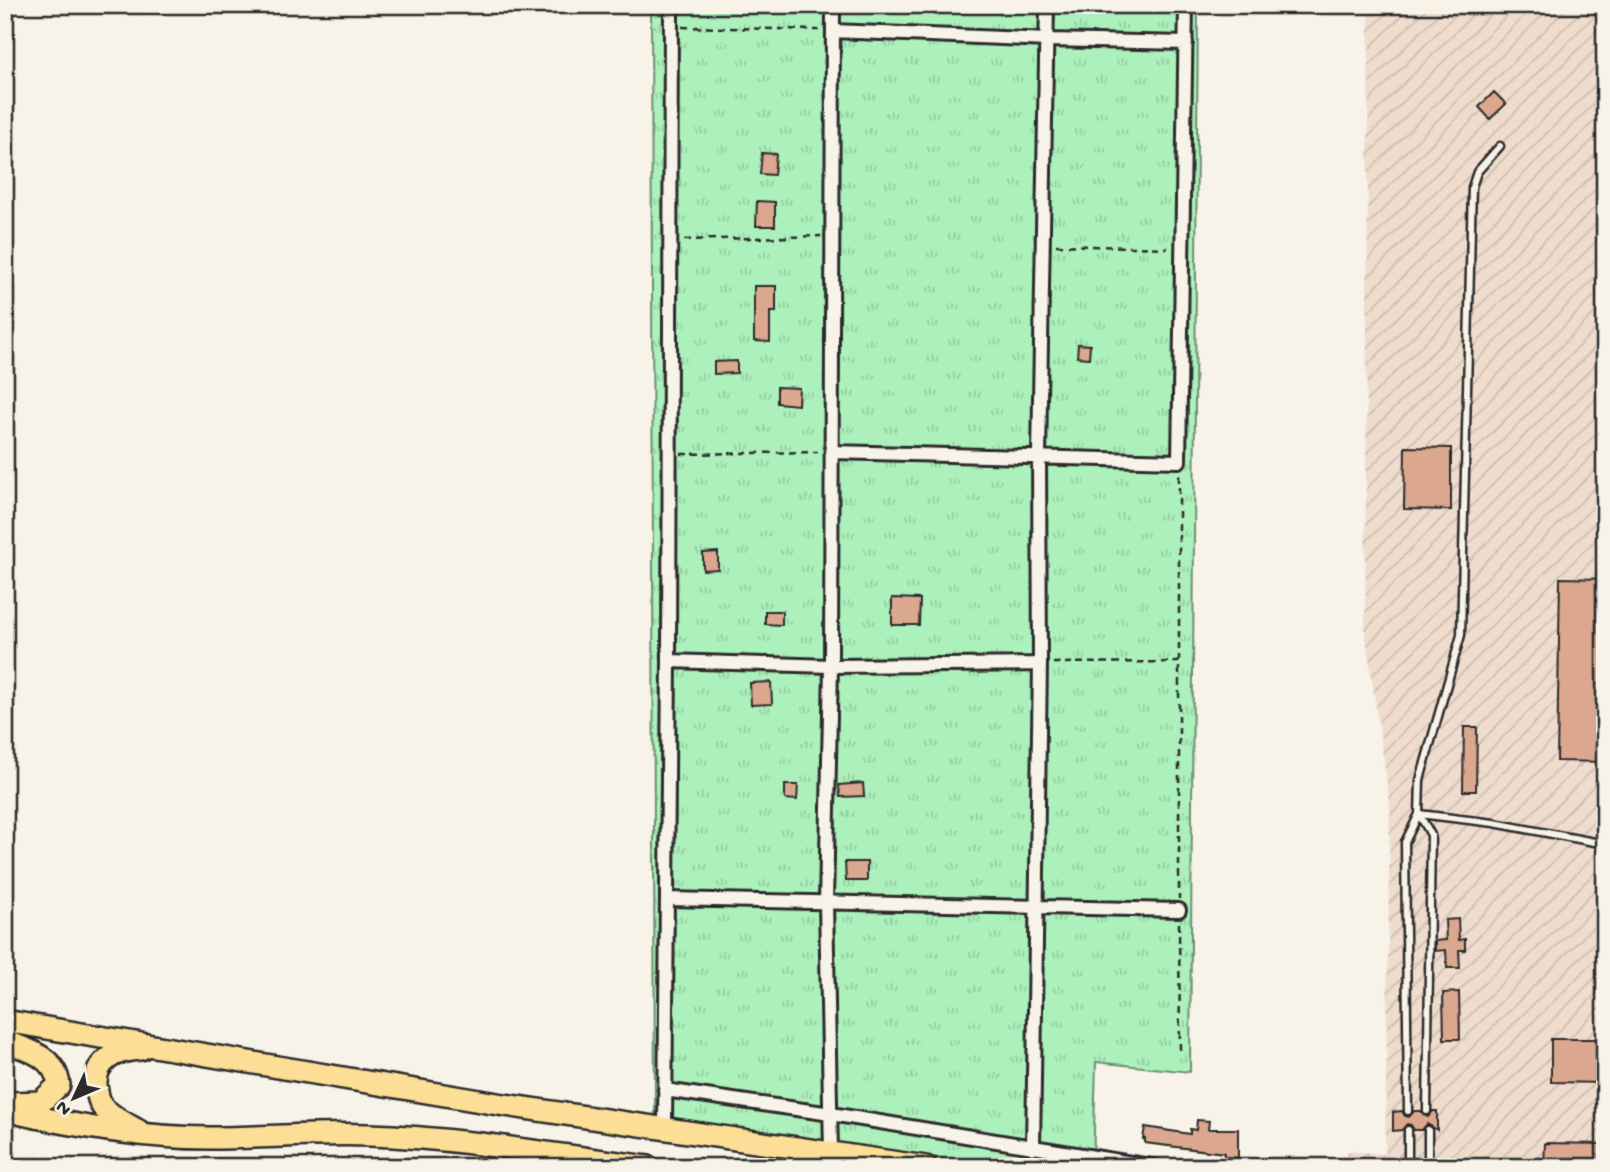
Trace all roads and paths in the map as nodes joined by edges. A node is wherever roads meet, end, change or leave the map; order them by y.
1 (671, 5) edge
2 (833, 5) edge
3 (1047, 5) edge
4 (1186, 5) edge
5 (671, 26) junction
6 (833, 31) junction
7 (1048, 40) junction
8 (1186, 43) junction
9 (1500, 145) dead end
10 (833, 236) junction
11 (670, 240) junction
12 (1044, 245) junction
13 (1182, 248) junction
14 (832, 452) junction
15 (670, 454) junction
16 (1039, 456) junction
17 (1179, 461) junction
18 (669, 661) junction
19 (1179, 662) junction
20 (1040, 664) junction
21 (831, 666) junction
22 (1419, 814) junction
23 (1605, 844) edge
24 (667, 899) junction
25 (826, 903) junction
26 (1036, 907) junction
27 (1179, 910) junction
28 (5, 1021) edge
29 (5, 1042) edge
30 (167, 1048) junction
31 (1180, 1050) dead end
32 (666, 1090) junction
33 (5, 1102) edge
34 (5, 1110) edge
35 (1408, 1111) dead end
36 (1427, 1111) dead end
37 (831, 1114) junction
38 (665, 1127) junction
39 (1408, 1130) dead end
40 (1428, 1130) dead end
41 (145, 1134) junction
42 (1034, 1148) junction
43 (831, 1152) junction
44 (497, 1157) edge
45 (648, 1167) edge
46 (926, 1167) edge
47 (1156, 1167) edge
48 (1408, 1167) edge
49 (1427, 1167) edge

1 - 5 street
2 - 6 street
3 - 7 street
4 - 8 street
5 - 6 path
5 - 11 street
6 - 7 street
6 - 10 street
7 - 8 street
7 - 12 street
8 - 13 street
9 - 22 lane
10 - 11 path
10 - 14 street
11 - 15 street
12 - 13 path
12 - 16 street
13 - 17 street
14 - 15 path
14 - 16 street
14 - 21 street
15 - 18 street
16 - 17 street
16 - 20 street
17 - 19 path
18 - 21 street
18 - 24 street
19 - 20 path
19 - 27 path
20 - 21 street
20 - 26 street
21 - 25 street
22 - 23 lane
22 - 35 lane
22 - 36 lane
24 - 25 street
24 - 32 street
25 - 26 street
25 - 37 street
26 - 27 street
26 - 42 street
27 - 31 path
28 - 30 highway
29 - 33 highway
30 - 38 highway
30 - 41 highway
32 - 37 street
32 - 38 street
34 - 41 highway
37 - 42 street
37 - 43 street
38 - 43 highway
39 - 48 lane
40 - 49 lane
41 - 44 highway
42 - 47 street
43 - 46 highway
44 - 45 highway

